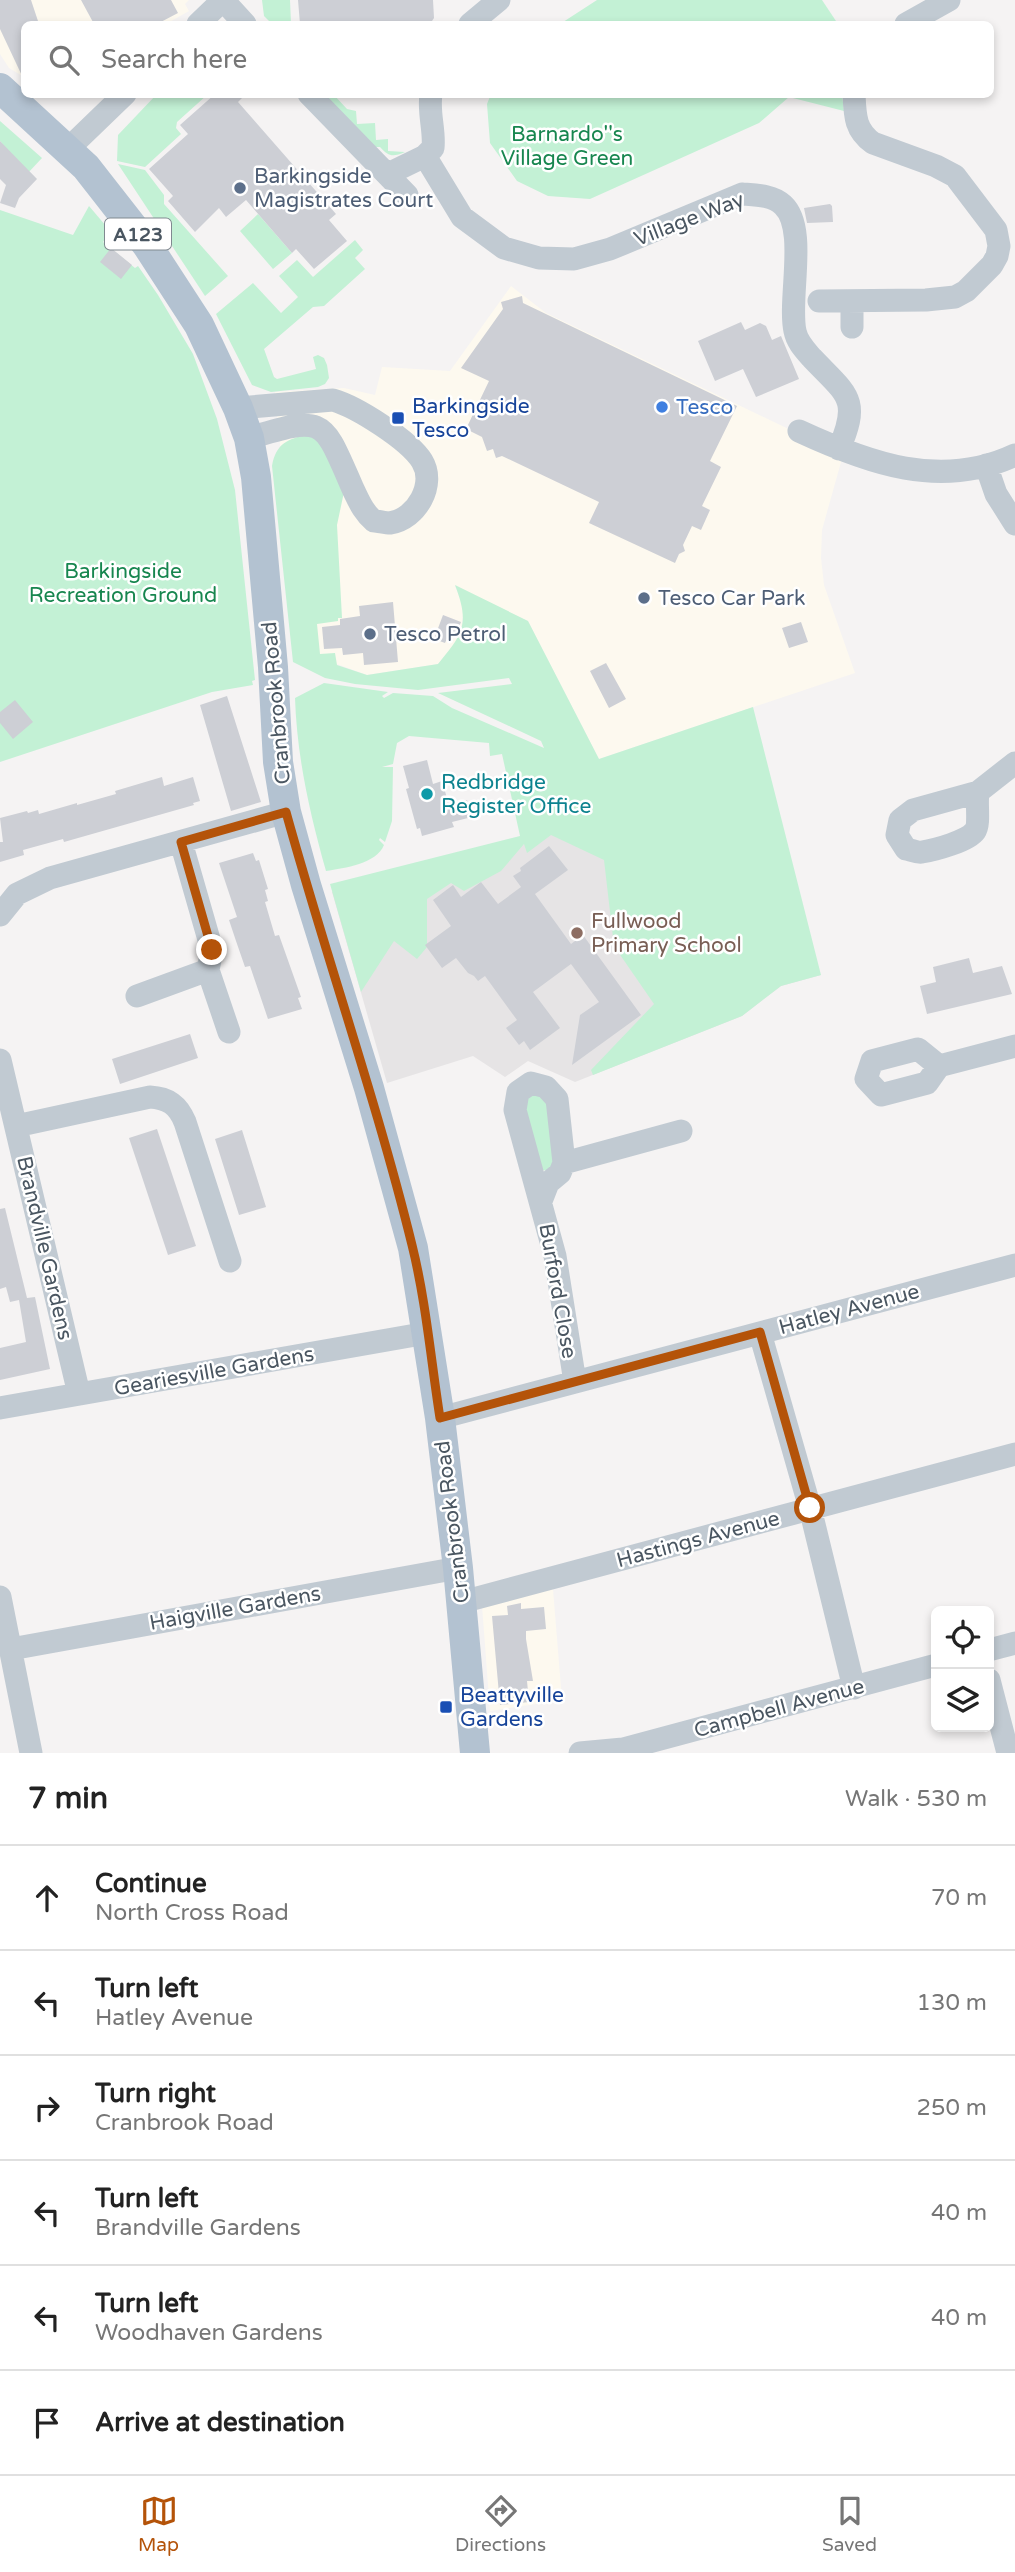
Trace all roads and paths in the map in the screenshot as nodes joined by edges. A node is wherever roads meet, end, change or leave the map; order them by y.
1 (223, 0) edge
2 (499, 0) edge
3 (950, 0) edge
4 (924, 6) edge
5 (201, 21) edge
6 (242, 21) edge
7 (474, 21) edge
8 (909, 21) edge
9 (0, 88) edge
10 (121, 98) edge
11 (313, 98) edge
12 (431, 98) edge
13 (854, 98) edge
14 (68, 149) junction
15 (425, 156) junction
16 (388, 174) junction
17 (407, 195) dead end
18 (1007, 246) edge
19 (819, 301) dead end
20 (852, 301) junction
21 (852, 327) dead end
22 (238, 408) junction
23 (799, 431) dead end
24 (249, 438) junction
25 (839, 449) junction
26 (1015, 455) edge
27 (986, 465) junction
28 (1015, 524) edge
29 (1015, 763) edge
30 (978, 792) dead end
31 (286, 812) junction
32 (181, 842) junction
33 (0, 915) edge
34 (208, 970) junction
35 (137, 996) dead end
36 (229, 1031) dead end
37 (1015, 1046) edge
38 (0, 1060) edge
39 (939, 1066) dead end
40 (16, 1126) junction
41 (681, 1131) dead end
42 (564, 1163) junction
43 (541, 1201) junction
44 (230, 1246) dead end
45 (1015, 1265) edge
46 (760, 1332) junction
47 (427, 1333) junction
48 (575, 1382) junction
49 (79, 1394) junction
50 (0, 1408) edge
51 (440, 1418) junction
52 (1015, 1454) edge
53 (810, 1508) junction
54 (458, 1568) junction
55 (0, 1597) edge
56 (462, 1602) junction
57 (1015, 1643) edge
58 (11, 1649) junction
59 (994, 1649) edge
60 (931, 1666) edge
61 (854, 1688) junction
62 (994, 1699) edge
63 (31, 1753) edge
64 (475, 1753) edge
65 (580, 1753) edge
66 (1008, 1753) edge

1 - 5 street
1 - 6 street
2 - 7 street
3 - 4 street
4 - 8 street
9 - 14 main road, A123
10 - 14 street
11 - 16 street
12 - 15 street
13 - 18 street
14 - 22 main road, Cranbrook Road / A123
15 - 16 street
15 - 25 street, Village Way
16 - 17 street
18 - 20 street
19 - 20 street
20 - 21 street
22 - 24 main road, Cranbrook Road / A123
22 - 24 street
23 - 25 street
24 - 31 main road, Cranbrook Road / A123
25 - 27 street
26 - 27 street
27 - 28 street
29 - 30 street
31 - 32 street
31 - 47 main road, Cranbrook Road / A123
32 - 33 street
32 - 34 street
34 - 35 street
34 - 36 street
37 - 39 street
38 - 40 street, Brandville Gardens
40 - 44 street
40 - 49 street, Brandville Gardens
41 - 42 street
42 - 43 street, Burford Close
42 - 43 street, Burford Close
43 - 48 street, Burford Close
45 - 46 street, Hatley Avenue
46 - 48 street, Hatley Avenue
46 - 53 street
47 - 49 street, Geariesville Gardens
47 - 51 main road, Cranbrook Road / A123
48 - 51 street, Hatley Avenue
49 - 50 street, Geariesville Gardens
51 - 54 main road, Cranbrook Road / A123
52 - 53 street, Hastings Avenue
53 - 56 street, Hastings Avenue
53 - 61 street
54 - 56 main road, Cranbrook Road / A123
54 - 58 street, Haigville Gardens
55 - 58 street
56 - 64 main road, Cranbrook Road / A123
57 - 59 street
58 - 63 street
60 - 61 street, Campbell Avenue
61 - 65 street, Campbell Avenue
62 - 66 street

